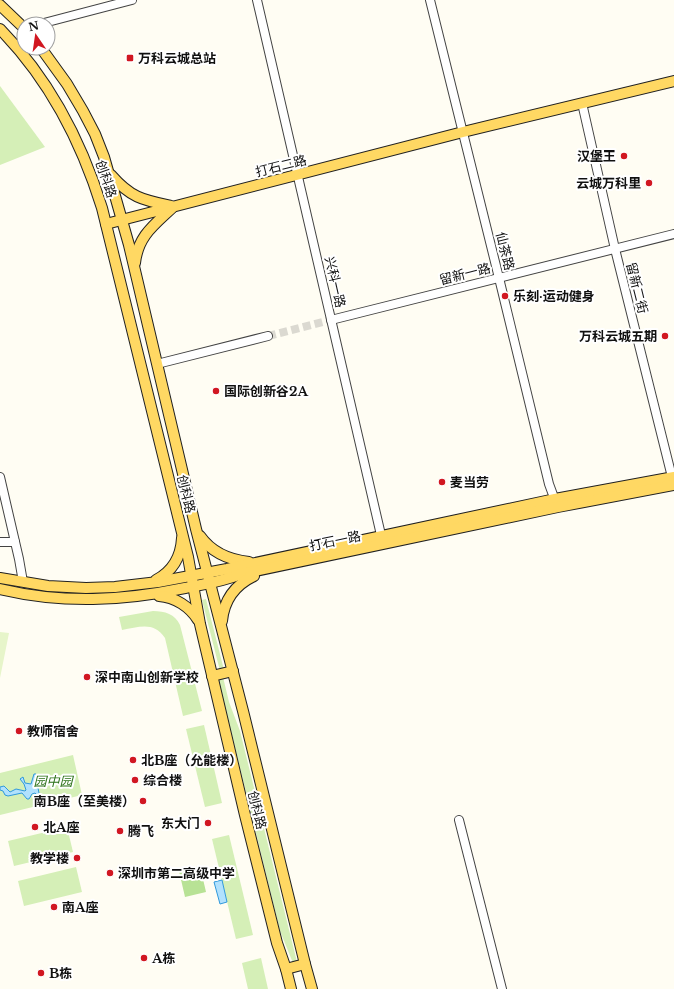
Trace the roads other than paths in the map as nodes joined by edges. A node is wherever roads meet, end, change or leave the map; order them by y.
1 (132, 0) edge
2 (257, 0) edge
3 (430, 0) edge
4 (0, 4) edge
5 (16, 20) edge
6 (56, 20) edge
7 (0, 29) edge
8 (47, 56) edge
9 (674, 81) edge
10 (582, 103) junction
11 (463, 132) junction
12 (108, 171) junction
13 (298, 175) junction
14 (173, 207) junction
15 (122, 220) junction
16 (106, 224) junction
17 (674, 234) edge
18 (615, 249) junction
19 (135, 269) junction
20 (499, 278) junction
21 (331, 320) junction
22 (268, 336) tunnel mouth
23 (157, 364) junction
24 (0, 477) edge
25 (673, 480) edge
26 (556, 503) junction
27 (196, 529) junction
28 (182, 530) junction
29 (381, 535) junction
30 (0, 542) edge
31 (15, 542) junction
32 (350, 551) junction
33 (259, 562) junction
34 (208, 572) junction
35 (241, 574) junction
36 (192, 575) junction
37 (0, 578) edge
38 (23, 582) junction
39 (142, 584) junction
40 (210, 584) junction
41 (194, 586) junction
42 (0, 589) edge
43 (149, 595) junction
44 (200, 624) junction
45 (222, 629) junction
46 (233, 671) junction
47 (212, 676) junction
48 (459, 820) dead end
49 (305, 964) junction
50 (286, 969) junction
51 (291, 989) edge
52 (312, 989) edge
53 (502, 989) edge

1 - 6 street
2 - 13 street, 兴科一路
3 - 11 street, 仙茶路
4 - 5 main road
7 - 16 main road, 创科路
8 - 12 main road, 创科路
9 - 10 main road, 打石二路
10 - 11 main road, 打石二路
10 - 18 street, 留新二街
11 - 13 main road, 打石二路
11 - 20 street, 仙茶路
12 - 14 main road
12 - 15 main road, 创科路
13 - 14 main road, 打石二路
13 - 21 street, 兴科一路
14 - 15 main road, 打石二路
14 - 19 main road
15 - 16 main road, 打石二路
15 - 19 main road, 创科路
16 - 28 main road, 创科路
17 - 18 street, 留新一路
18 - 20 street, 留新一路
18 - 25 street, 留新二街
19 - 23 main road, 创科路
20 - 21 street, 留新一路
20 - 26 street, 仙茶路
21 - 29 street, 兴科一路
22 - 23 street
23 - 27 main road, 创科路
24 - 31 street
25 - 26 main road, 打石一路
26 - 29 main road, 打石一路
26 - 32 main road, 打石一路
27 - 33 main road
27 - 34 main road, 创科路
28 - 36 main road, 创科路
28 - 39 main road
29 - 32 street
29 - 33 main road, 打石一路
30 - 31 street
31 - 38 street
32 - 35 main road, 打石一路
33 - 34 main road, 打石一路
34 - 36 main road, 打石一路
34 - 40 main road, 创科路
35 - 40 main road, 打石一路
35 - 45 main road
36 - 39 main road, 打石一路
36 - 41 main road, 创科路
37 - 38 main road, 打石一路
38 - 39 main road, 打石一路
40 - 41 main road, 打石一路
40 - 45 main road, 创科路
41 - 43 main road, 打石一路
41 - 44 main road, 创科路
42 - 43 main road, 打石一路
43 - 44 main road
44 - 47 main road, 创科路
45 - 46 main road, 创科路
46 - 47 main road
46 - 49 main road, 创科路
47 - 50 main road, 创科路
48 - 53 street
49 - 50 main road
49 - 52 main road, 创科路
50 - 51 main road, 创科路

